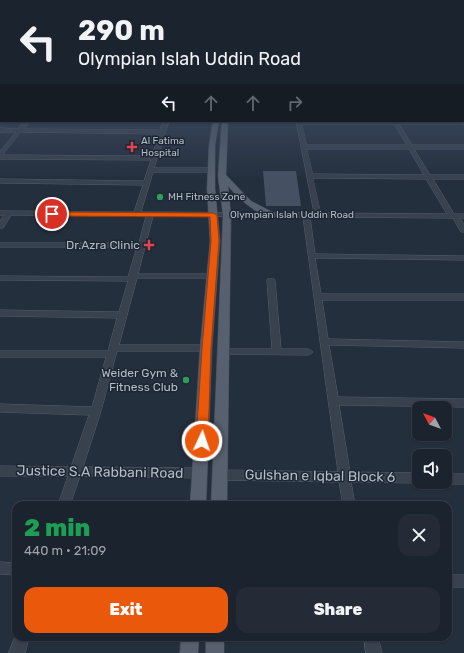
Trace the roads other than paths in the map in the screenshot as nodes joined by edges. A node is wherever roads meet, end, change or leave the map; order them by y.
1 (26, 122) edge
2 (166, 122) edge
3 (216, 122) edge
4 (225, 122) edge
5 (300, 122) edge
6 (396, 122) edge
7 (464, 122) edge
8 (0, 130) edge
9 (20, 130) junction
10 (163, 132) junction
11 (304, 147) junction
12 (411, 147) junction
13 (464, 147) edge
14 (0, 156) edge
15 (155, 158) junction
16 (151, 170) junction
17 (211, 170) junction
18 (222, 175) junction
19 (310, 176) junction
20 (428, 177) junction
21 (464, 177) edge
22 (0, 181) edge
23 (147, 183) junction
24 (0, 213) edge
25 (9, 213) junction
26 (137, 214) junction
27 (150, 215) junction
28 (213, 215) junction
29 (227, 215) junction
30 (274, 215) junction
31 (306, 216) junction
32 (318, 216) junction
33 (453, 216) junction
34 (464, 216) edge
35 (0, 226) edge
36 (464, 230) edge
37 (0, 245) edge
38 (141, 245) junction
39 (311, 256) junction
40 (464, 258) edge
41 (213, 276) junction
42 (131, 277) junction
43 (0, 278) edge
44 (271, 281) dead end
45 (317, 296) junction
46 (464, 297) edge
47 (0, 313) edge
48 (123, 315) junction
49 (324, 342) junction
50 (464, 345) edge
51 (206, 348) junction
52 (112, 351) junction
53 (223, 352) junction
54 (277, 352) junction
55 (308, 352) dead end
56 (0, 354) edge
57 (334, 401) junction
58 (464, 403) edge
59 (0, 408) edge
60 (96, 411) junction
61 (0, 470) edge
62 (75, 471) junction
63 (200, 473) junction
64 (220, 475) junction
65 (345, 477) junction
66 (412, 478) edge
67 (452, 479) edge
68 (464, 479) edge
69 (65, 501) edge
70 (198, 501) edge
71 (219, 501) edge
72 (348, 501) edge
73 (0, 568) edge
74 (12, 569) edge
75 (452, 581) edge
76 (464, 581) edge
77 (21, 641) edge
78 (190, 641) edge
79 (215, 641) edge
80 (372, 641) edge
81 (17, 653) edge
82 (189, 653) edge
83 (215, 653) edge
84 (374, 653) edge

1 - 9 street
2 - 10 street
3 - 17 main road
4 - 18 main road
5 - 11 street
6 - 7 street
6 - 12 street
8 - 9 street
9 - 10 street
9 - 14 street
10 - 15 street
11 - 12 street
11 - 19 street
12 - 13 street
12 - 20 street
14 - 15 street
15 - 16 street
16 - 17 street
16 - 23 street
17 - 28 main road
18 - 29 main road
18 - 30 main road
19 - 20 street
19 - 32 street
20 - 21 street
20 - 33 street
22 - 23 street
23 - 26 street
24 - 25 street, Olympian Islah Uddin Road
25 - 26 street, Olympian Islah Uddin Road
25 - 35 street
26 - 27 street, Olympian Islah Uddin Road
27 - 28 street, Olympian Islah Uddin Road
27 - 38 street
28 - 29 street, Olympian Islah Uddin Road
28 - 41 main road
29 - 30 street, Olympian Islah Uddin Road
29 - 53 main road
30 - 31 street, Olympian Islah Uddin Road
31 - 32 street, Olympian Islah Uddin Road
31 - 39 street
32 - 33 street, Olympian Islah Uddin Road
33 - 34 street, Olympian Islah Uddin Road
33 - 36 street
37 - 38 street
38 - 42 street
39 - 40 street
39 - 45 street
41 - 42 street
41 - 51 main road
42 - 43 street
42 - 48 street
44 - 54 street
45 - 46 street
45 - 49 street
47 - 48 street
48 - 52 street
49 - 50 street
49 - 57 street
51 - 52 street
51 - 63 main road
52 - 56 street
52 - 60 street
53 - 54 street
53 - 64 main road
54 - 55 street
57 - 58 street
57 - 65 street
59 - 60 street
60 - 62 street
61 - 62 street, Justice S.A Rabbani Road
62 - 63 street, Justice S.A Rabbani Road
62 - 69 street
63 - 70 main road
64 - 65 street, Gulshan e Iqbal Block 6
64 - 71 main road
65 - 66 street, Gulshan e Iqbal Block 6
65 - 72 street
67 - 68 street
73 - 74 street
75 - 76 street
77 - 81 street
78 - 82 main road
79 - 83 main road
80 - 84 street

